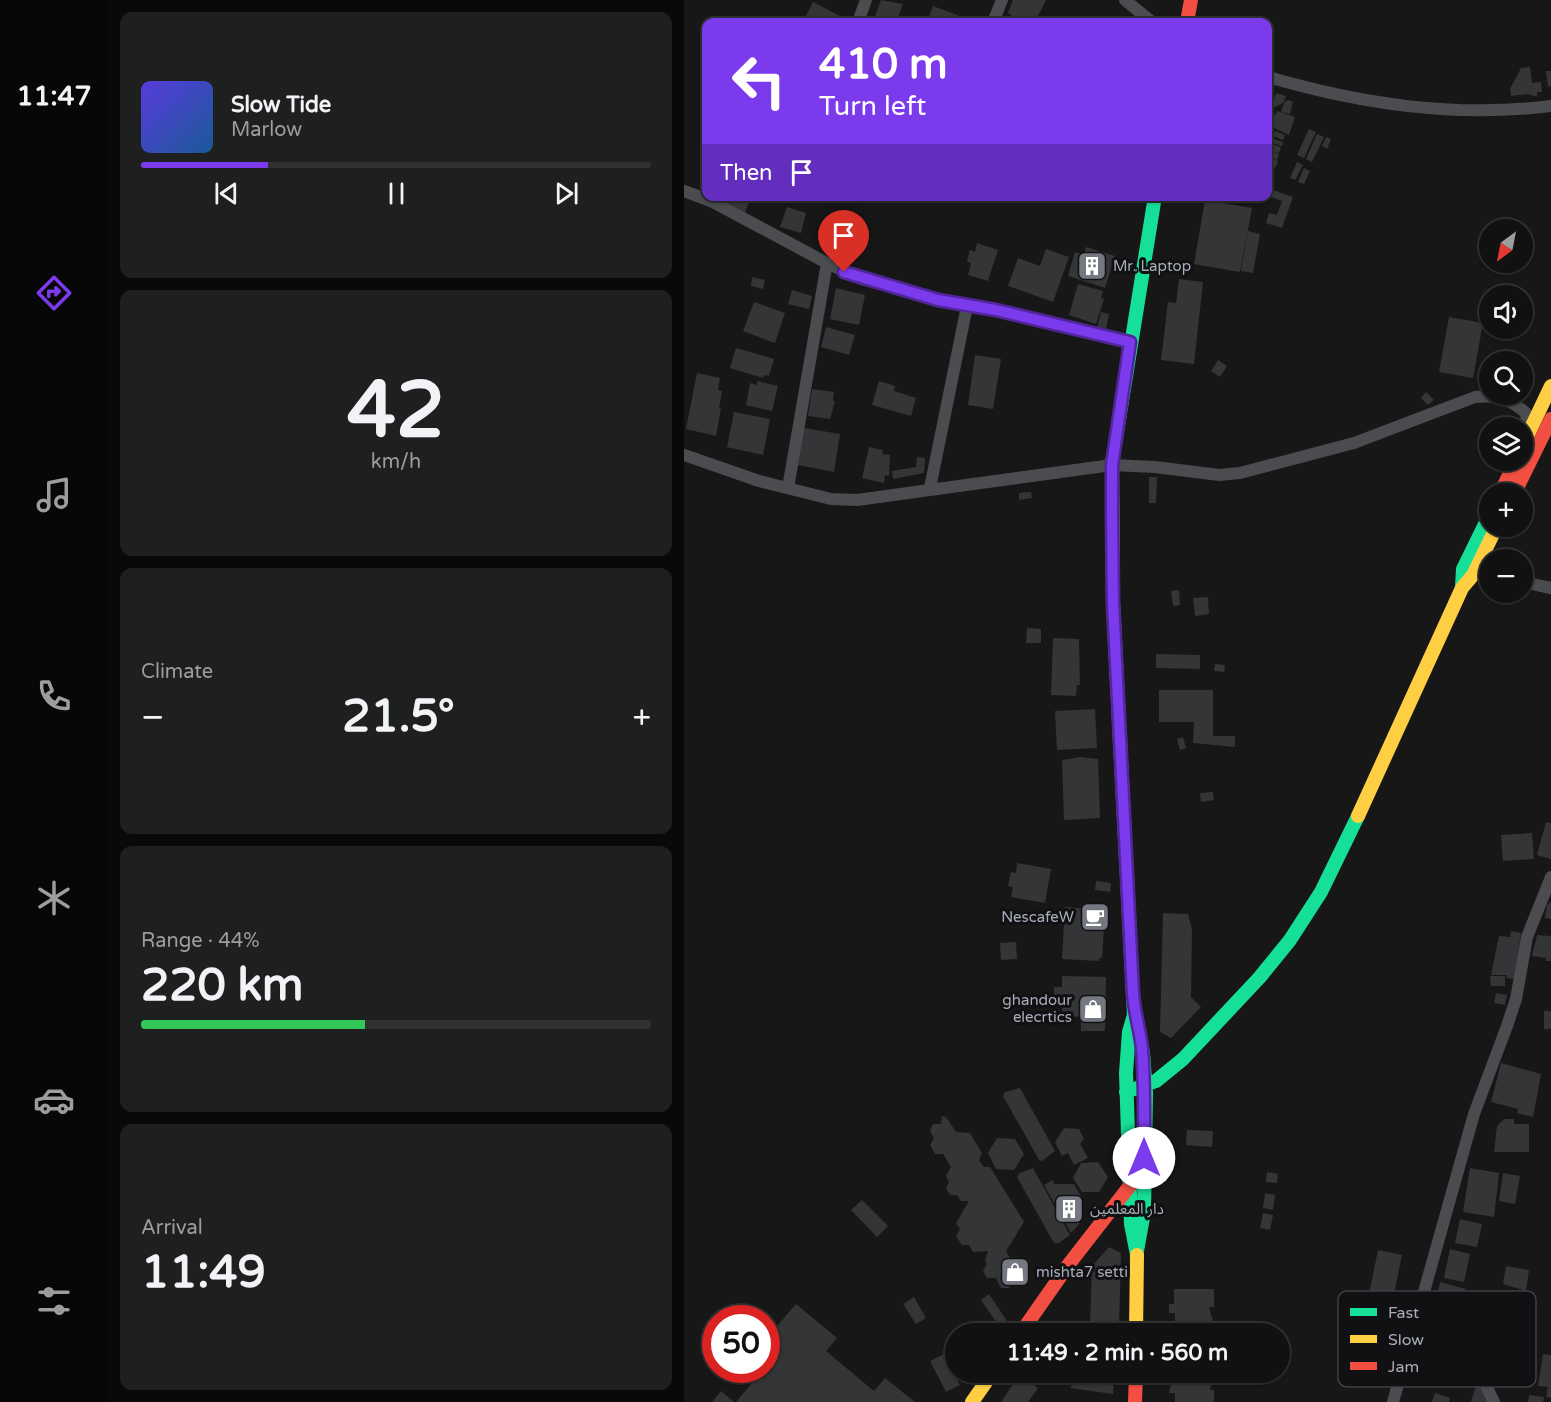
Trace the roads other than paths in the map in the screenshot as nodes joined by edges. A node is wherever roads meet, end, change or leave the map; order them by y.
1 (866, 0) edge
2 (1002, 0) edge
3 (1125, 0) edge
4 (1191, 0) edge
5 (859, 18) edge
6 (995, 18) edge
7 (1147, 18) edge
8 (1187, 18) edge
9 (1272, 78) edge
10 (1551, 106) edge
11 (684, 191) edge
12 (702, 198) edge
13 (708, 201) edge
14 (1154, 201) edge
15 (827, 263) junction
16 (967, 306) junction
17 (1130, 342) junction
18 (1551, 386) edge
19 (1547, 408) edge
20 (1526, 413) junction
21 (1551, 419) edge
22 (1536, 433) junction
23 (1533, 436) edge
24 (684, 455) edge
25 (1112, 465) junction
26 (1518, 483) edge
27 (788, 488) junction
28 (930, 488) junction
29 (1481, 537) edge
30 (1490, 537) edge
31 (1468, 572) junction
32 (1479, 574) edge
33 (1533, 584) edge
34 (1551, 588) edge
35 (1551, 879) edge
36 (1134, 1015) junction
37 (1144, 1086) junction
38 (1126, 1092) junction
39 (1144, 1165) junction
40 (1128, 1171) junction
41 (1129, 1186) junction
42 (1137, 1251) junction
43 (1069, 1264) junction
44 (1426, 1291) edge
45 (1028, 1323) edge
46 (1136, 1323) edge
47 (985, 1383) edge
48 (1136, 1383) edge
49 (1398, 1387) edge
50 (1487, 1387) edge
51 (972, 1402) edge
52 (1136, 1402) edge
53 (1393, 1402) edge
54 (1494, 1402) edge

1 - 5 street
2 - 6 street
3 - 7 street
4 - 8 main road
9 - 10 street
11 - 12 street
13 - 15 street
14 - 17 main road
15 - 16 street
15 - 27 street
16 - 17 street
16 - 28 street
17 - 25 main road
18 - 19 main road
19 - 20 street
19 - 22 main road
20 - 22 street
20 - 25 street
21 - 22 main road
22 - 23 main road
22 - 26 main road
24 - 27 street
25 - 28 street
25 - 36 main road
27 - 28 street
29 - 31 main road
30 - 31 main road
31 - 32 street
31 - 37 main road
33 - 34 street
35 - 44 street
36 - 37 main road
36 - 38 main road
37 - 38 main road
37 - 39 main road
38 - 40 main road
39 - 40 main road
39 - 41 main road
39 - 42 main road
40 - 41 main road
40 - 43 main road
41 - 42 main road
41 - 43 main road
42 - 46 main road
43 - 45 main road
47 - 51 main road
48 - 52 main road
49 - 53 street
50 - 54 street

